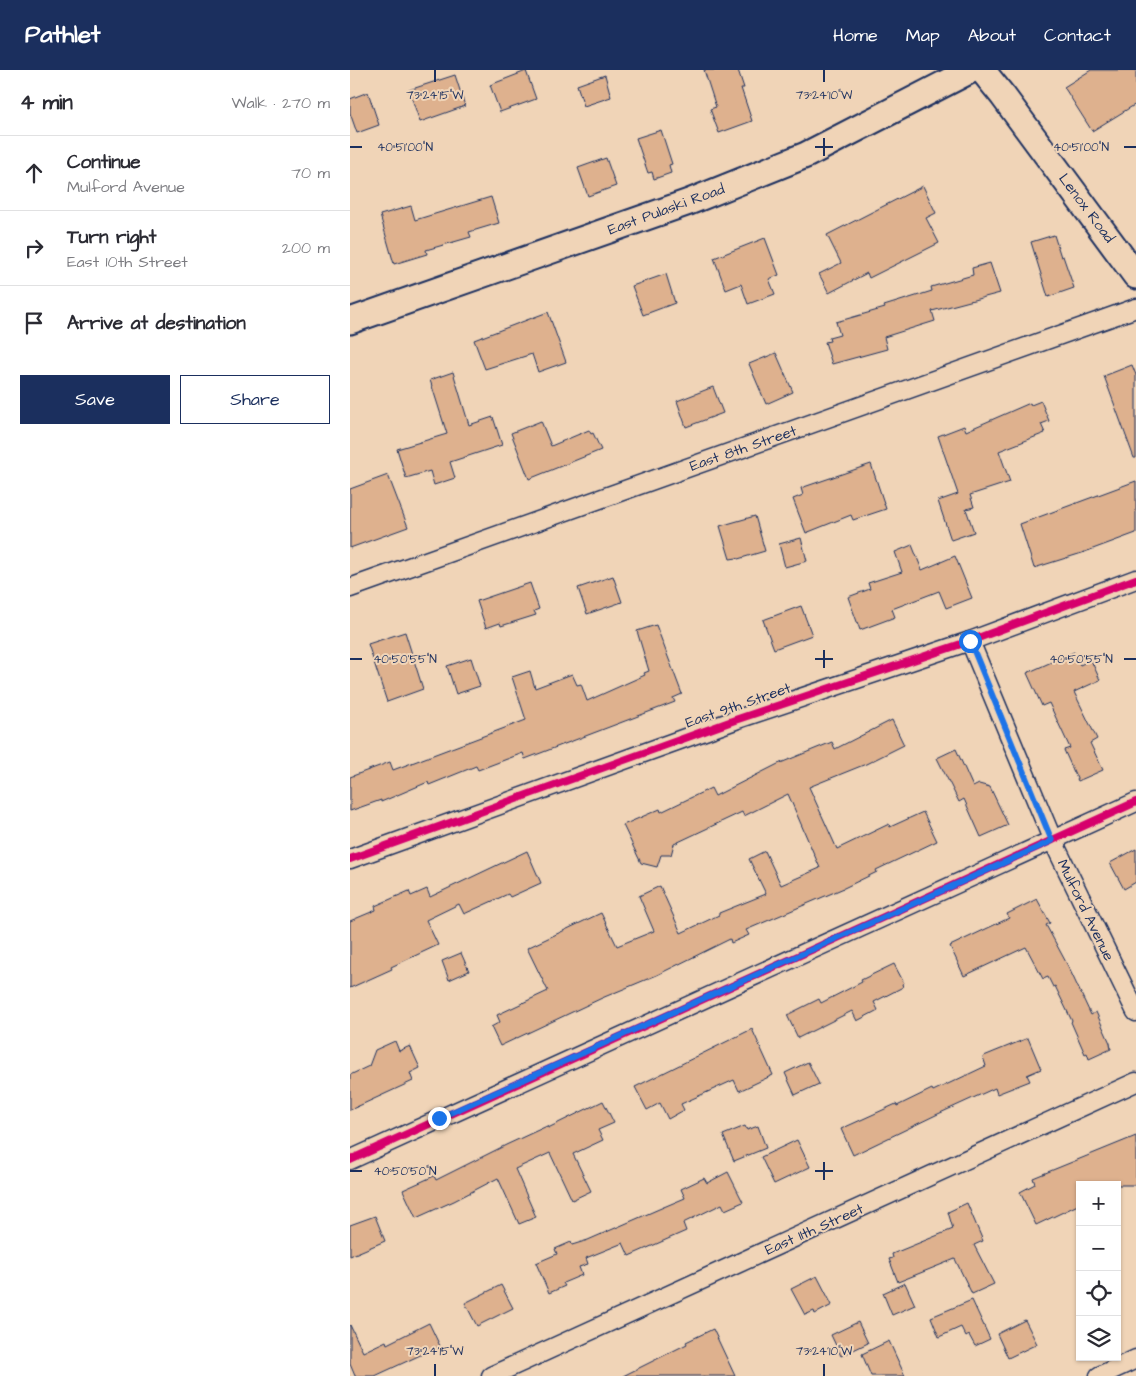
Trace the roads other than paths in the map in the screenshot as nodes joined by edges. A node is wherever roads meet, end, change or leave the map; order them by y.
1 (971, 70) edge
2 (982, 70) edge
3 (1132, 262) edge
4 (1136, 308) edge
5 (350, 321) edge
6 (1136, 579) edge
7 (350, 588) edge
8 (970, 641) junction
9 (1136, 802) edge
10 (1052, 841) junction
11 (350, 858) edge
12 (1136, 1012) edge
13 (1136, 1082) edge
14 (350, 1160) edge
15 (1136, 1359) edge
16 (491, 1376) edge
17 (1099, 1376) edge

1 - 5 main road, East Pulaski Road
2 - 3 main road, Lenox Road
4 - 7 street, East 8th Street
6 - 8 street, East 9th Street
8 - 10 street, Mulford Avenue
8 - 11 street, East 9th Street
9 - 10 street
10 - 12 street, Mulford Avenue
10 - 14 street
13 - 16 street, East 11th Street
15 - 17 street

